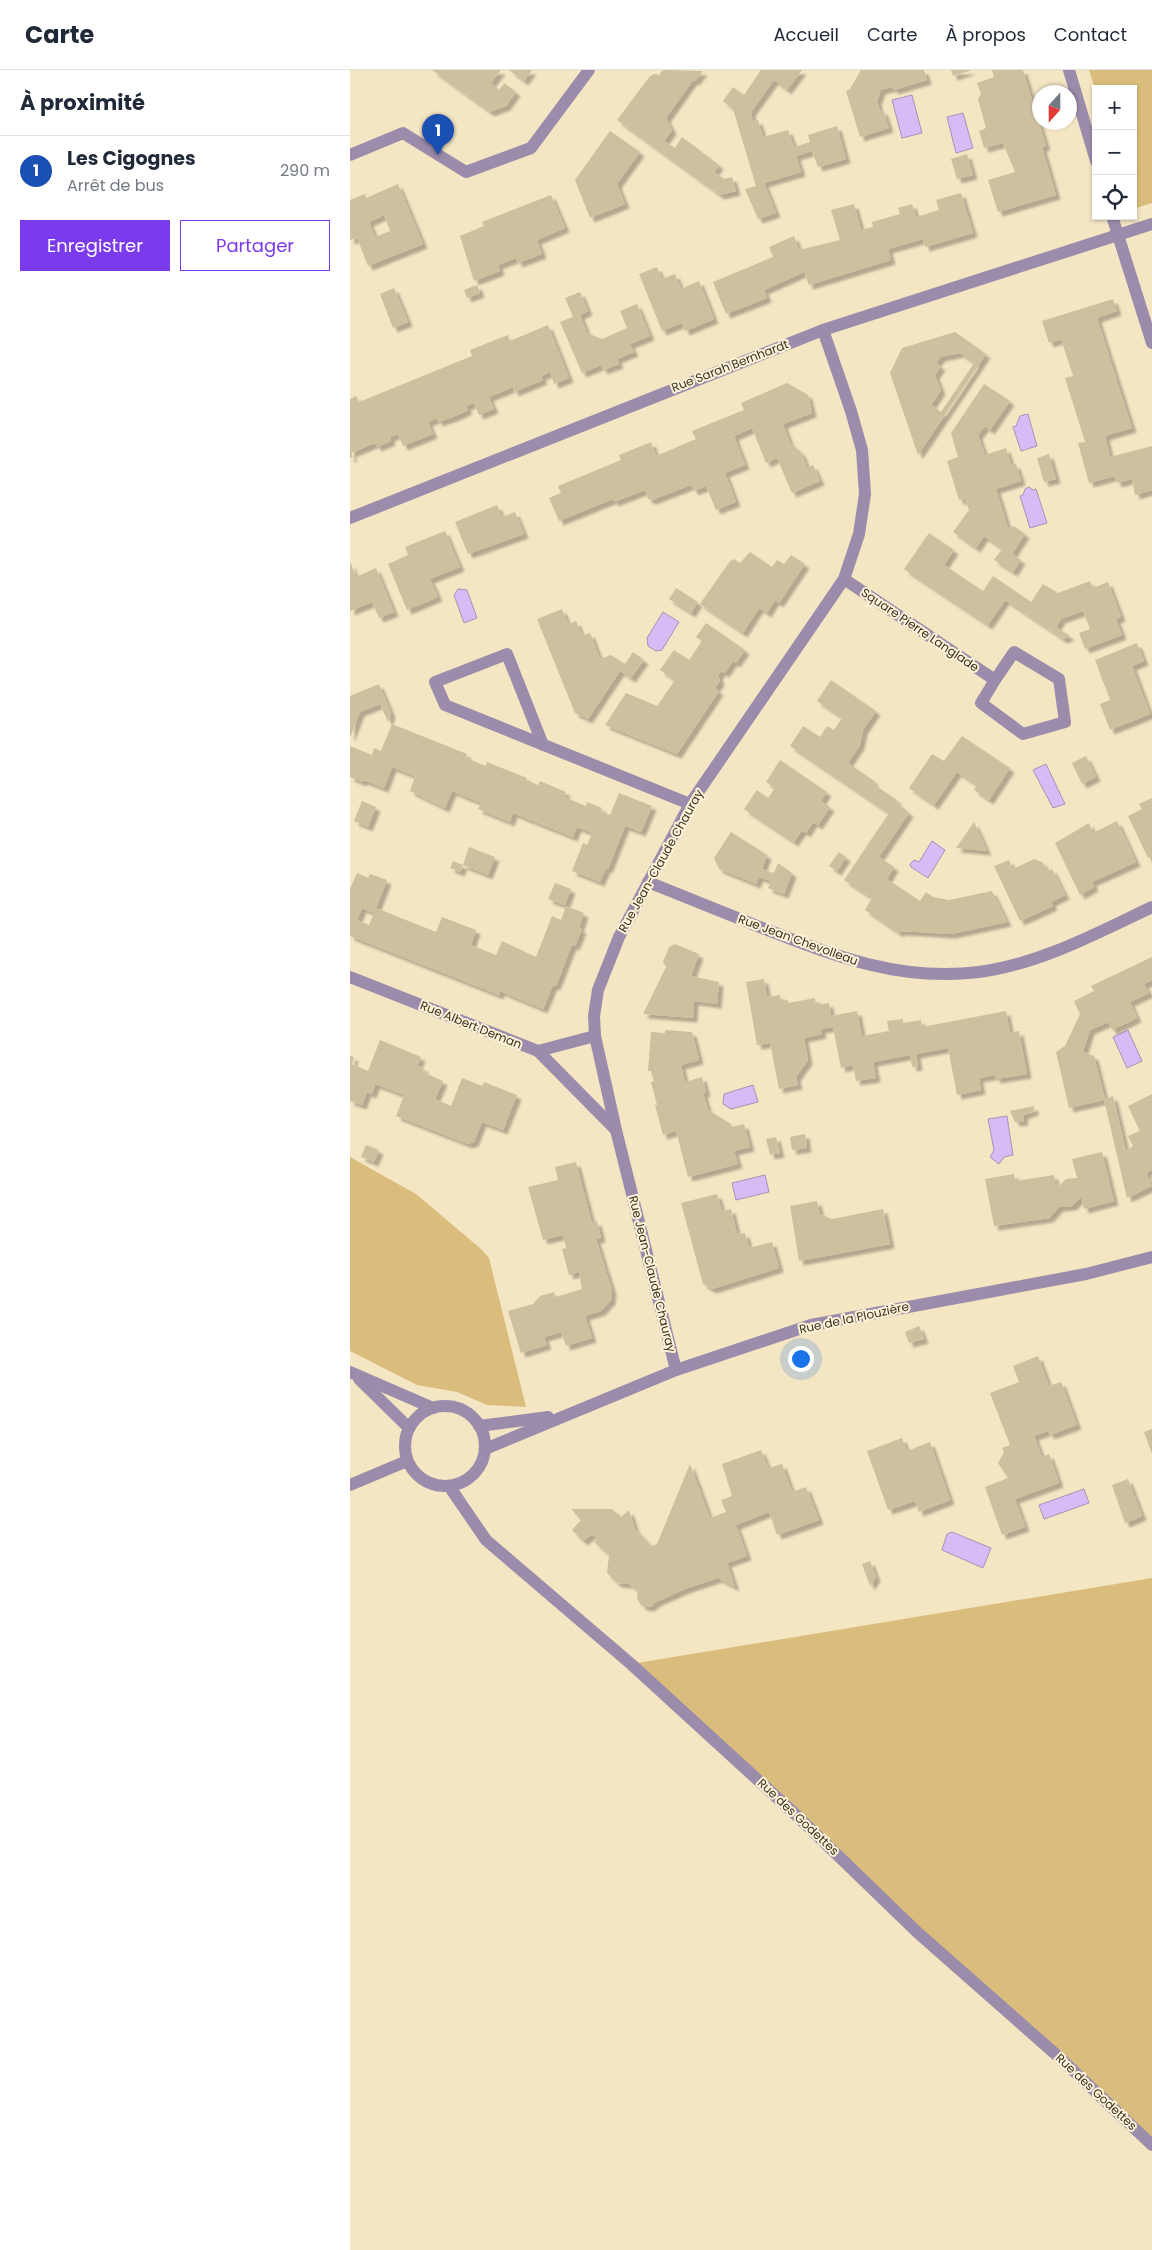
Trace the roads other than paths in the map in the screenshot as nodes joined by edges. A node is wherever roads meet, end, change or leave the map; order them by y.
1 (589, 70) edge
2 (1069, 70) edge
3 (1092, 148) edge
4 (350, 155) edge
5 (1113, 220) edge
6 (1152, 224) edge
7 (1118, 235) junction
8 (823, 330) junction
9 (1152, 343) edge
10 (350, 518) edge
11 (844, 579) junction
12 (995, 680) junction
13 (543, 744) junction
14 (690, 804) junction
15 (648, 882) junction
16 (1152, 908) edge
17 (350, 977) edge
18 (595, 1036) junction
19 (538, 1052) junction
20 (616, 1130) junction
21 (1152, 1257) edge
22 (676, 1370) junction
23 (352, 1373) edge
24 (433, 1408) junction
25 (566, 1415) junction
26 (480, 1426) junction
27 (409, 1428) junction
28 (485, 1449) junction
29 (407, 1461) junction
30 (350, 1485) edge
31 (449, 1486) junction
32 (1152, 2145) edge

1 - 4 street
2 - 3 street
5 - 7 street
6 - 7 street, Rue Sarah Bernhardt
7 - 8 street, Rue Sarah Bernhardt
7 - 9 street
8 - 10 street, Rue Sarah Bernhardt
8 - 11 street, Rue Jean-Claude Chauray
11 - 12 street, Square Pierre Langlade
11 - 14 street, Rue Jean-Claude Chauray
12 - 12 street
13 - 13 street
13 - 14 street
14 - 15 street, Rue Jean-Claude Chauray
15 - 16 street, Rue Jean Chevolleau
15 - 18 street, Rue Jean-Claude Chauray
17 - 19 street, Rue Albert Deman
18 - 19 street, Rue Albert Deman
18 - 20 street, Rue Jean-Claude Chauray
19 - 20 street
20 - 22 street, Rue Jean-Claude Chauray
21 - 22 street, Rue de la Plouzière
22 - 25 street, Rue de la Plouzière
23 - 24 street
23 - 27 street
24 - 26 street
24 - 27 street
25 - 26 street, Rue de la Plouzière
25 - 28 street, Rue de la Plouzière
26 - 28 street
27 - 29 street
28 - 31 street
29 - 30 street
29 - 31 street
31 - 32 street, Rue des Godettes

